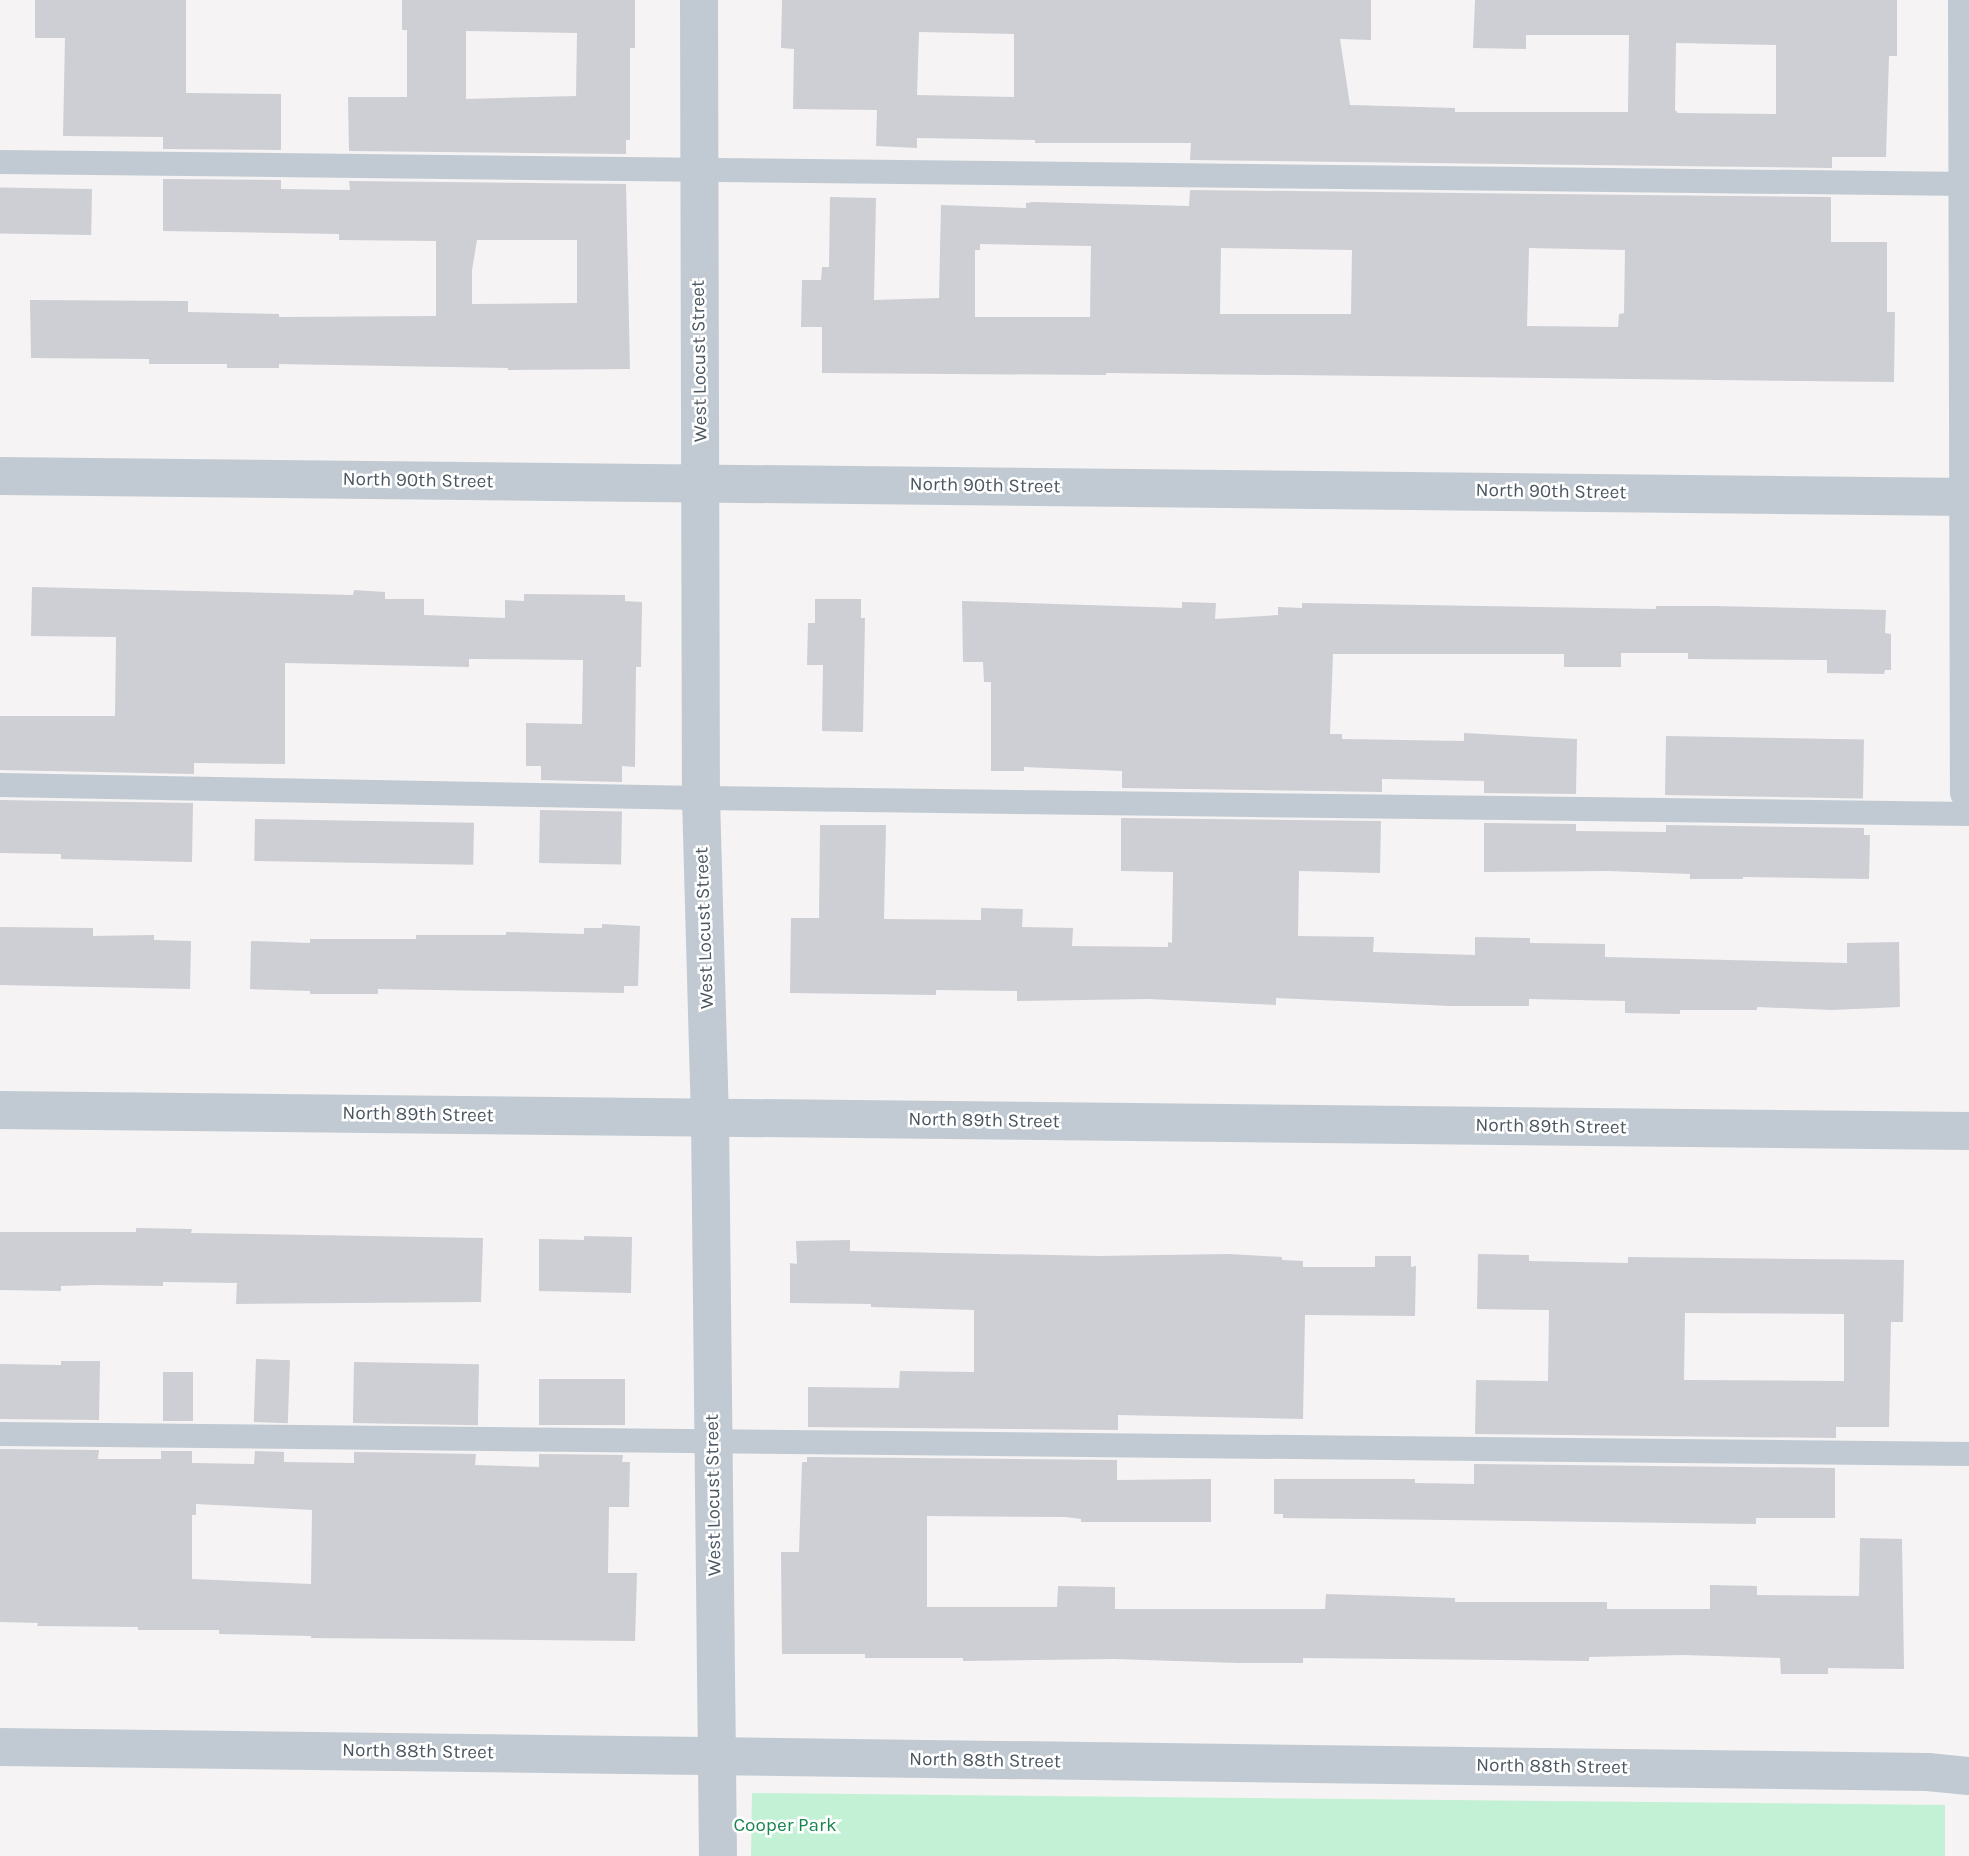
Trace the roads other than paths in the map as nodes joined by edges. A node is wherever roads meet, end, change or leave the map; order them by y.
1 (699, 0) edge
2 (1967, 0) edge
3 (0, 162) edge
4 (698, 170) junction
5 (1968, 184) edge
6 (0, 476) edge
7 (701, 484) junction
8 (1968, 497) edge
9 (0, 785) edge
10 (1969, 792) edge
11 (701, 797) junction
12 (1969, 814) edge
13 (0, 1110) edge
14 (710, 1118) junction
15 (1969, 1131) edge
16 (0, 1434) edge
17 (713, 1441) junction
18 (1969, 1454) edge
19 (0, 1747) edge
20 (718, 1758) junction
21 (1969, 1776) edge
22 (718, 1856) edge

1 - 4 street, West Locust Street
2 - 5 street
3 - 4 lane
4 - 5 lane
4 - 7 street, West Locust Street
5 - 8 street
6 - 7 street, North 90th Street
7 - 8 street, North 90th Street
7 - 11 street, West Locust Street
8 - 10 street
9 - 11 lane
11 - 12 lane
11 - 14 street, West Locust Street
13 - 14 street, North 89th Street
14 - 15 street, North 89th Street
14 - 17 street, West Locust Street
16 - 17 lane
17 - 18 lane
17 - 20 street, West Locust Street
19 - 20 street, North 88th Street
20 - 21 street, North 88th Street
20 - 22 street, West Locust Street

